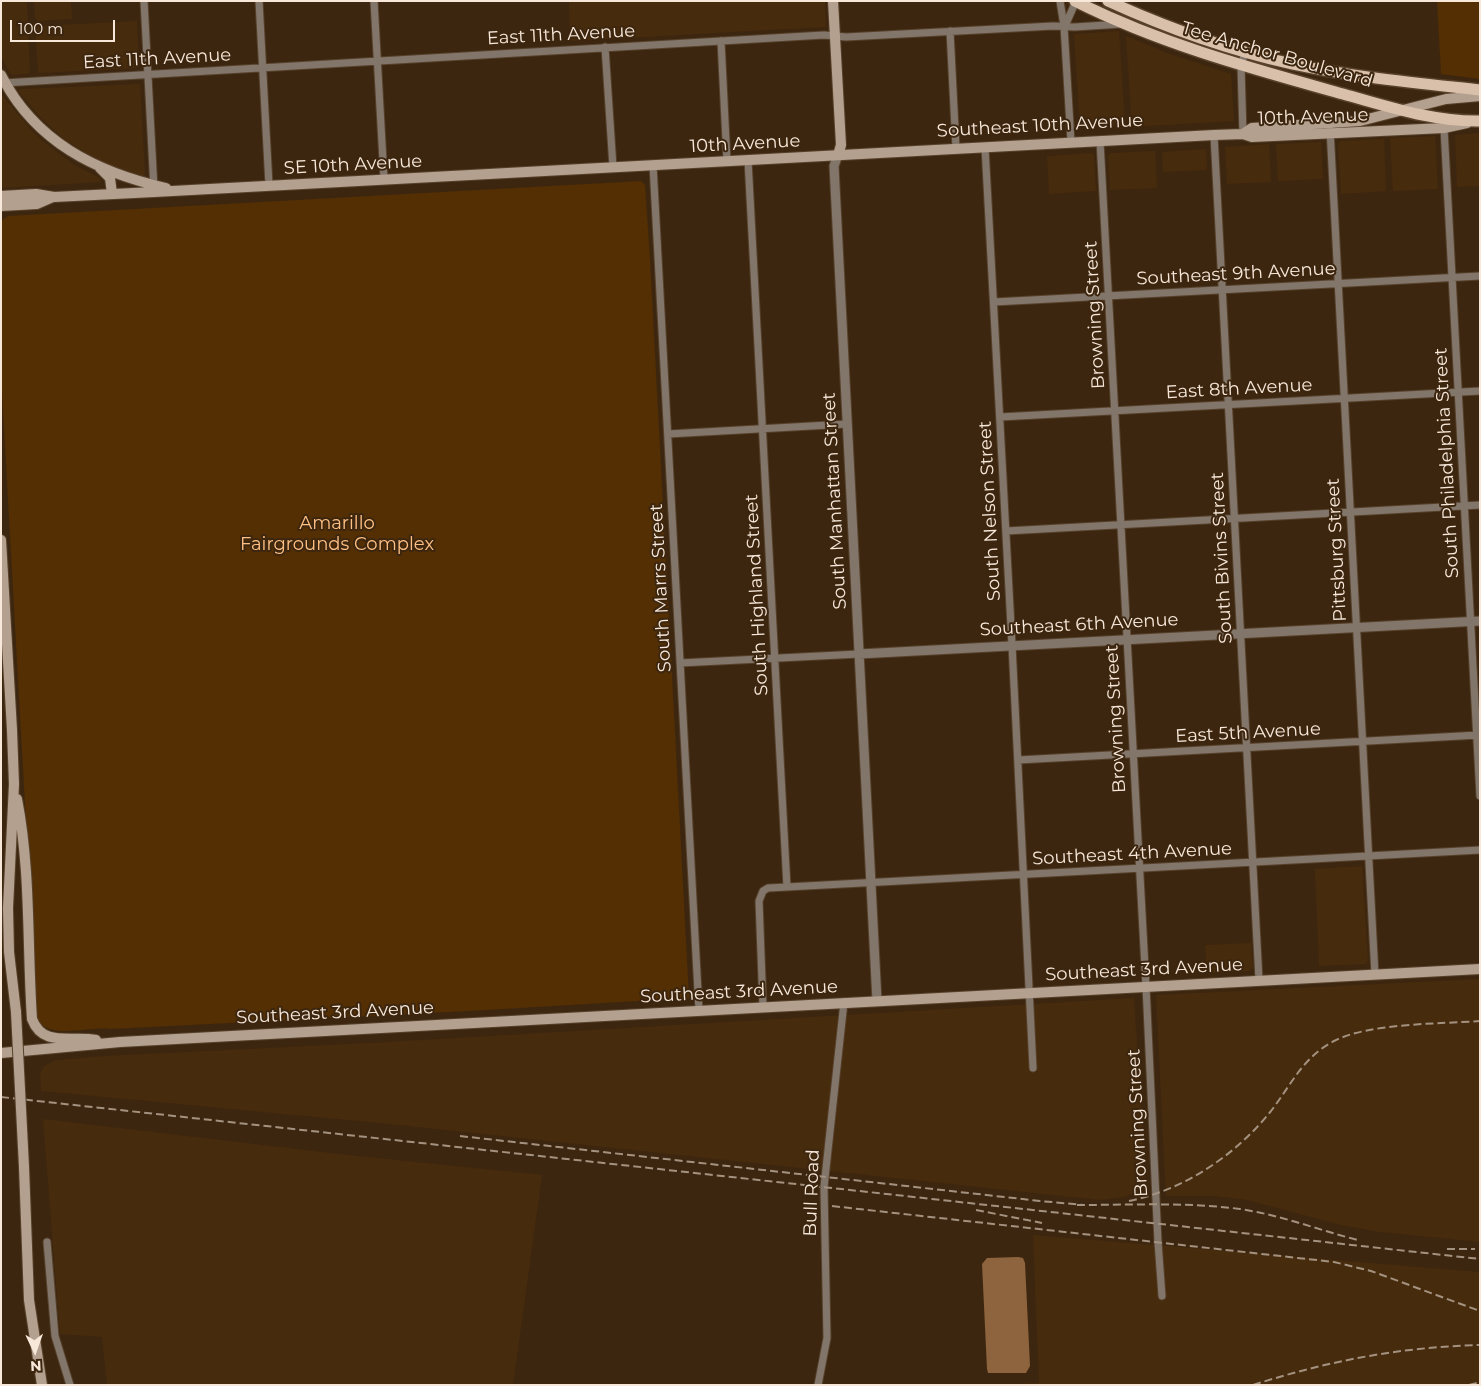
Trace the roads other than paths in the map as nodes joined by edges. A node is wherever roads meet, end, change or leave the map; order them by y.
1 (144, 1) edge
2 (259, 1) edge
3 (374, 1) edge
4 (833, 1) edge
5 (1060, 1) edge
6 (1076, 1) edge
7 (1108, 1) edge
8 (1123, 24) junction
9 (1064, 26) junction
10 (950, 31) junction
11 (835, 36) junction
12 (721, 41) junction
13 (605, 47) junction
14 (1245, 52) junction
15 (377, 60) junction
16 (1241, 66) junction
17 (262, 68) junction
18 (148, 74) junction
19 (2, 80) edge
20 (1480, 90) edge
21 (1480, 96) edge
22 (1406, 110) junction
23 (1477, 121) edge
24 (1330, 128) junction
25 (1444, 128) junction
26 (1243, 134) junction
27 (1214, 135) junction
28 (1100, 141) junction
29 (1071, 142) junction
30 (985, 147) junction
31 (956, 148) junction
32 (838, 155) junction
33 (748, 160) junction
34 (727, 161) junction
35 (653, 165) junction
36 (613, 167) junction
37 (100, 168) junction
38 (384, 179) junction
39 (269, 185) junction
40 (154, 188) junction
41 (112, 194) junction
42 (1, 196) edge
43 (54, 197) junction
44 (19, 205) junction
45 (1, 206) edge
46 (1, 212) edge
47 (1480, 276) edge
48 (1452, 277) junction
49 (1337, 283) junction
50 (1222, 290) junction
51 (1109, 296) junction
52 (994, 302) junction
53 (1480, 391) edge
54 (1458, 392) junction
55 (1344, 398) junction
56 (1228, 404) junction
57 (1114, 410) junction
58 (1000, 417) junction
59 (847, 424) junction
60 (763, 429) junction
61 (668, 434) junction
62 (1480, 505) edge
63 (1464, 506) junction
64 (1350, 512) junction
65 (1236, 518) junction
66 (1120, 524) junction
67 (1006, 531) junction
68 (1, 540) edge
69 (1475, 621) edge
70 (1356, 626) junction
71 (4, 632) edge
72 (1241, 633) junction
73 (1127, 639) junction
74 (1012, 645) junction
75 (859, 654) junction
76 (775, 658) junction
77 (680, 663) junction
78 (1478, 735) edge
79 (1362, 742) junction
80 (1247, 748) junction
81 (1133, 754) junction
82 (1018, 760) junction
83 (14, 784) junction
84 (1480, 796) edge
85 (6, 822) edge
86 (22, 830) junction
87 (1480, 850) edge
88 (1368, 856) junction
89 (1253, 862) junction
90 (1139, 868) junction
91 (1024, 874) junction
92 (872, 883) junction
93 (787, 887) junction
94 (1480, 969) edge
95 (1375, 974) junction
96 (1260, 980) junction
97 (1146, 986) junction
98 (1030, 993) junction
99 (877, 1001) junction
100 (844, 1002) junction
101 (763, 1007) junction
102 (699, 1010) junction
103 (107, 1043) junction
104 (1, 1053) edge
105 (1033, 1068) dead end
106 (48, 1242) dead end
107 (1162, 1296) dead end
108 (42, 1385) edge
109 (70, 1385) edge
110 (818, 1385) edge

1 - 18 street
2 - 17 street
3 - 15 street
4 - 11 main road, South Manhattan Street
5 - 9 street
6 - 8 main road, Tee Anchor Boulevard
6 - 9 street
7 - 14 main road, Tee Anchor Boulevard
8 - 9 street, East 11th Avenue
8 - 16 main road, Tee Anchor Boulevard
9 - 10 street, East 11th Avenue
9 - 29 street
10 - 11 street, East 11th Avenue
10 - 31 street
11 - 12 street, East 11th Avenue
11 - 32 main road, South Manhattan Street
12 - 13 street, East 11th Avenue
12 - 34 street
13 - 15 street, East 11th Avenue
13 - 36 street
14 - 16 street
14 - 20 main road, Tee Anchor Boulevard
15 - 17 street, East 11th Avenue
15 - 38 street
16 - 22 main road, Tee Anchor Boulevard
16 - 26 street
17 - 18 street, East 11th Avenue
17 - 39 street
18 - 19 street, East 11th Avenue
18 - 40 street
19 - 37 main road
21 - 22 main road, 10th Avenue
22 - 23 main road, Tee Anchor Boulevard
22 - 24 main road, 10th Avenue
23 - 25 main road, 10th Avenue
24 - 25 main road, 10th Avenue
24 - 26 main road, 10th Avenue
24 - 49 street, Pittsburg Street
25 - 48 street, South Philadelphia Street
26 - 27 main road, Southeast 10th Avenue
27 - 28 main road, Southeast 10th Avenue
27 - 50 street, South Bivins Street
28 - 29 main road, Southeast 10th Avenue
28 - 51 street, Browning Street
29 - 30 main road, Southeast 10th Avenue
30 - 31 main road, Southeast 10th Avenue
30 - 52 street, South Nelson Street
31 - 32 main road, Southeast 10th Avenue
32 - 33 main road, 10th Avenue
32 - 59 street, South Manhattan Street
33 - 34 main road, 10th Avenue
33 - 60 street, South Highland Street
34 - 35 main road, 10th Avenue
35 - 36 main road, SE 10th Avenue
35 - 61 street, South Marrs Street
36 - 38 main road, SE 10th Avenue
37 - 40 main road
37 - 41 main road
38 - 39 main road, SE 10th Avenue
39 - 40 main road, SE 10th Avenue
40 - 41 main road
41 - 43 main road
42 - 43 main road
43 - 44 main road
44 - 45 main road
44 - 46 main road
47 - 48 street, Southeast 9th Avenue
48 - 49 street, Southeast 9th Avenue
48 - 54 street, South Philadelphia Street
49 - 50 street, Southeast 9th Avenue
49 - 55 street, Pittsburg Street
50 - 51 street, Southeast 9th Avenue
50 - 56 street, South Bivins Street
51 - 52 street, Southeast 9th Avenue
51 - 57 street, Browning Street
52 - 58 street, South Nelson Street
53 - 54 street, East 8th Avenue
54 - 55 street, East 8th Avenue
54 - 63 street, South Philadelphia Street
55 - 56 street, East 8th Avenue
55 - 64 street, Pittsburg Street
56 - 57 street, East 8th Avenue
56 - 65 street, South Bivins Street
57 - 58 street, East 8th Avenue
57 - 66 street, Browning Street
58 - 67 street, South Nelson Street
59 - 60 street
59 - 75 street, South Manhattan Street
60 - 61 street
60 - 76 street, South Highland Street
61 - 77 street, South Marrs Street
62 - 63 street
63 - 64 street
63 - 69 street, South Philadelphia Street
64 - 65 street
64 - 70 street, Pittsburg Street
65 - 66 street
65 - 72 street, South Bivins Street
66 - 67 street
66 - 73 street, Browning Street
67 - 74 street, South Nelson Street
68 - 71 main road
69 - 70 street, Southeast 6th Avenue
69 - 78 street, South Philadelphia Street
70 - 72 street, Southeast 6th Avenue
70 - 79 street, Pittsburg Street
71 - 83 main road
72 - 73 street, Southeast 6th Avenue
72 - 80 street, South Bivins Street
73 - 74 street, Southeast 6th Avenue
73 - 81 street, Browning Street
74 - 75 street, Southeast 6th Avenue
74 - 82 street, South Nelson Street
75 - 76 street, Southeast 6th Avenue
75 - 92 street, South Manhattan Street
76 - 77 street, Southeast 6th Avenue
76 - 93 street, South Highland Street
77 - 102 street, South Marrs Street
78 - 79 street, East 5th Avenue
78 - 84 street, South Philadelphia Street
79 - 80 street, East 5th Avenue
79 - 88 street, Pittsburg Street
80 - 81 street, East 5th Avenue
80 - 89 street, South Bivins Street
81 - 82 street, East 5th Avenue
81 - 90 street, Browning Street
82 - 91 street, South Nelson Street
83 - 85 main road
83 - 86 main road
85 - 86 main road
85 - 108 main road, bridge
86 - 103 main road
87 - 88 street, Southeast 4th Avenue
88 - 89 street, Southeast 4th Avenue
88 - 95 street, Pittsburg Street
89 - 90 street, Southeast 4th Avenue
89 - 96 street, South Bivins Street
90 - 91 street, Southeast 4th Avenue
90 - 97 street, Browning Street
91 - 92 street, Southeast 4th Avenue
91 - 98 street, South Nelson Street
92 - 93 street, Southeast 4th Avenue
92 - 99 street, South Manhattan Street
93 - 101 street
94 - 95 main road, Southeast 3rd Avenue
95 - 96 main road, Southeast 3rd Avenue
96 - 97 main road, Southeast 3rd Avenue
97 - 98 main road, Southeast 3rd Avenue
97 - 107 street, Browning Street
98 - 99 main road, Southeast 3rd Avenue
98 - 105 street, South Nelson Street
99 - 100 main road, Southeast 3rd Avenue
100 - 101 main road, Southeast 3rd Avenue
100 - 110 street, Bull Road
101 - 102 main road, Southeast 3rd Avenue
102 - 103 main road, Southeast 3rd Avenue
103 - 104 main road, Southeast 3rd Avenue
106 - 109 street

